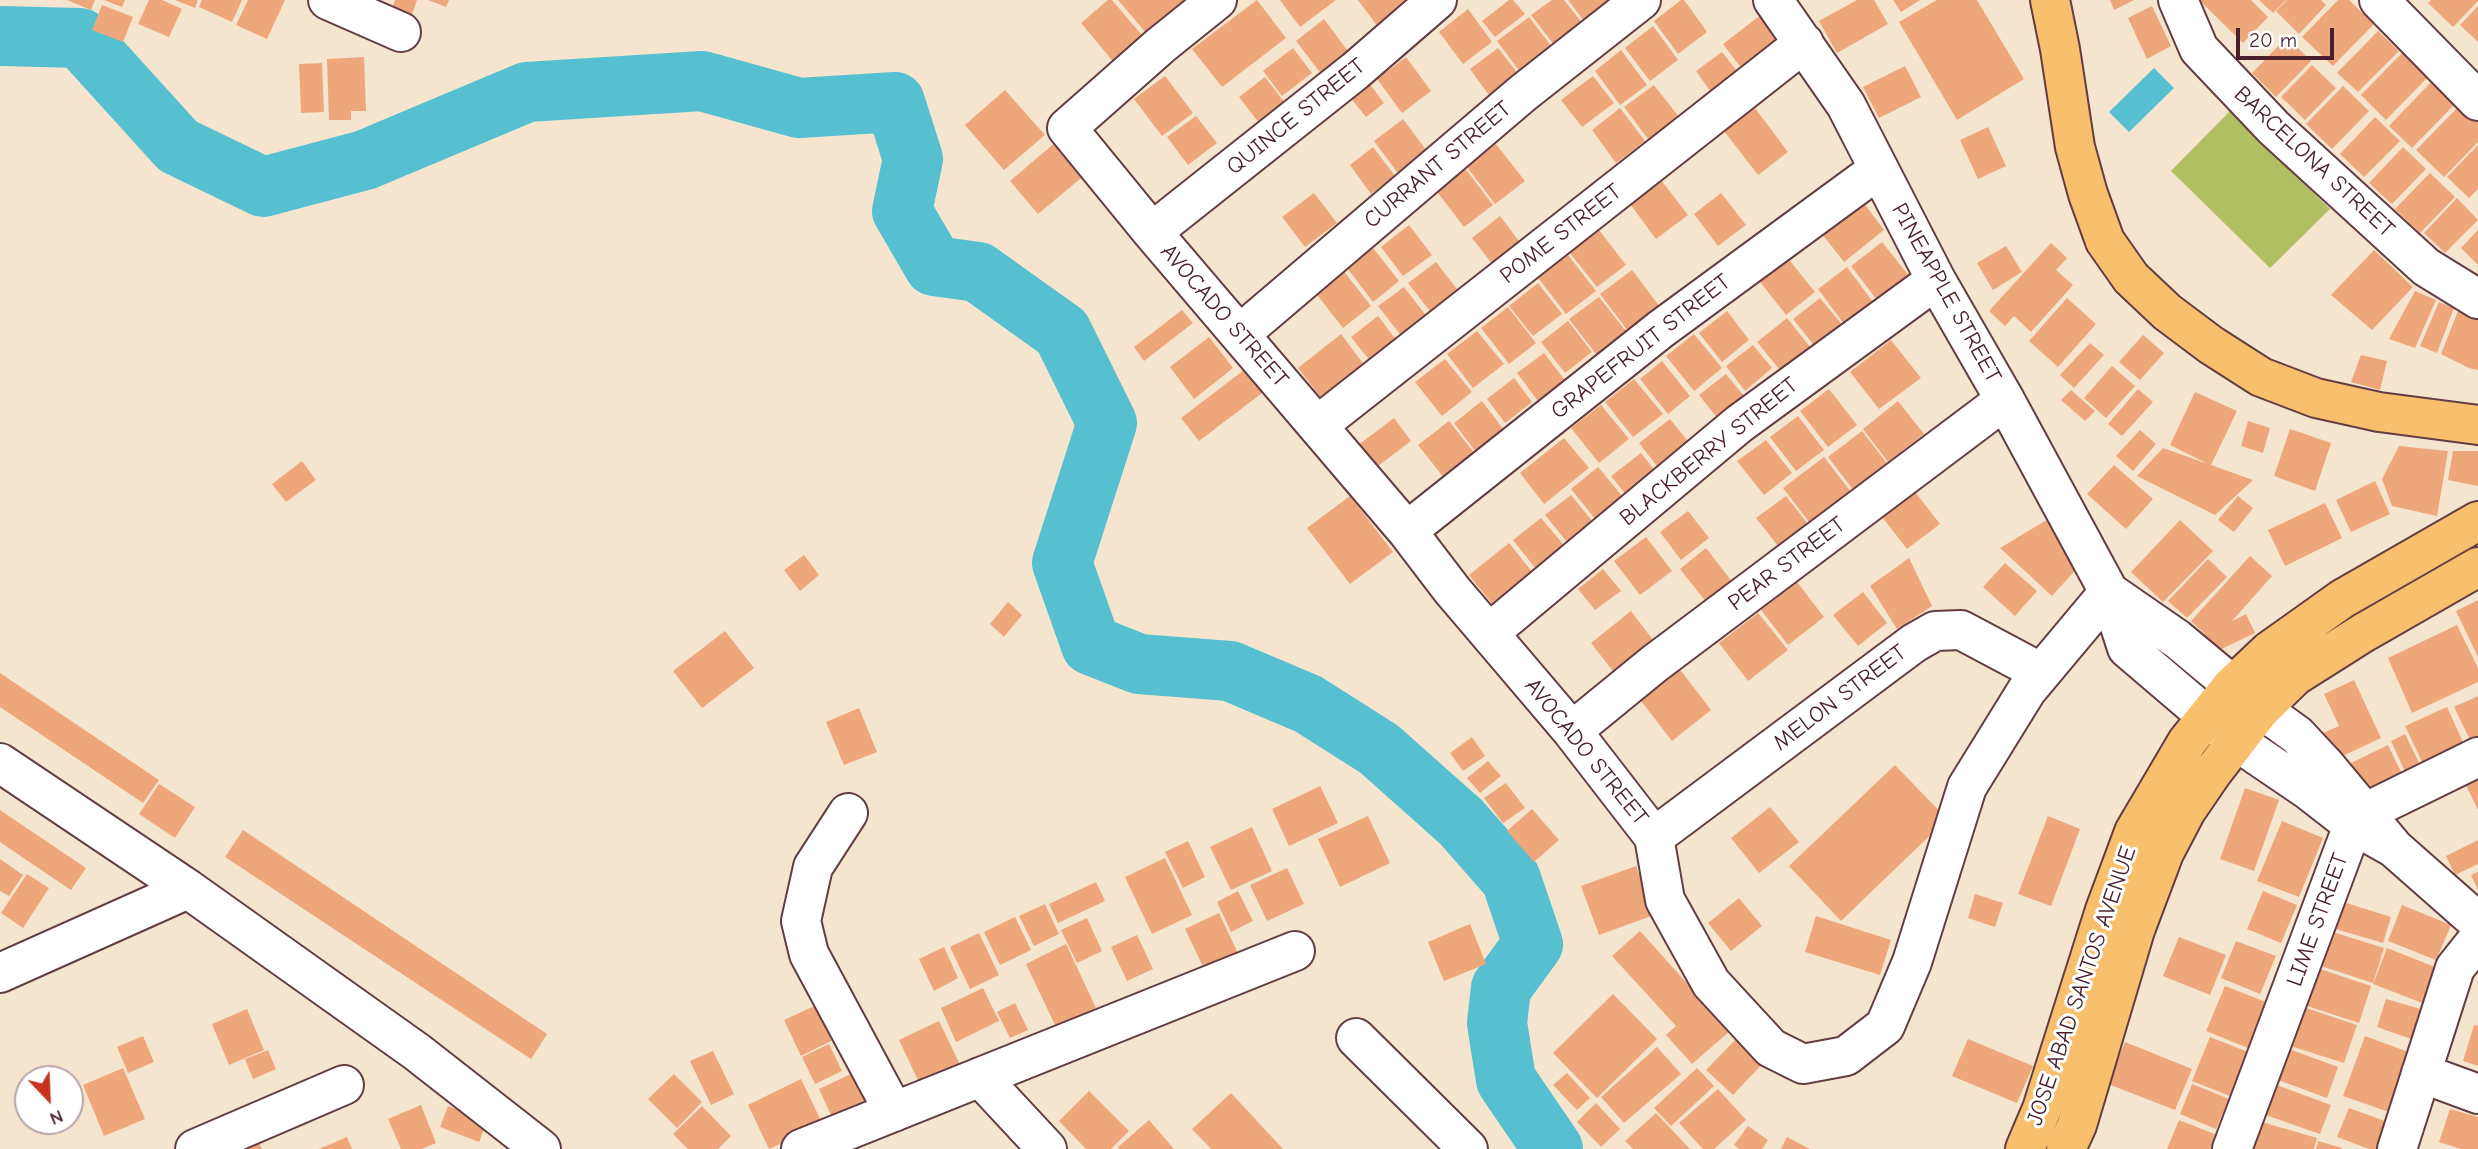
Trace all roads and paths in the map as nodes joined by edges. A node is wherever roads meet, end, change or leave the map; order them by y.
1 (328, 0) edge
2 (1217, 0) edge
3 (1437, 0) edge
4 (1641, 0) edge
5 (1773, 0) edge
6 (2050, 0) edge
7 (2178, 0) edge
8 (2379, 0) edge
9 (401, 32) dead end
10 (1804, 43) junction
11 (2478, 101) edge
12 (1879, 169) junction
13 (1152, 232) junction
14 (1936, 280) junction
15 (2478, 299) edge
16 (1240, 334) junction
17 (2005, 400) junction
18 (1318, 425) junction
19 (2478, 425) edge
20 (2478, 522) edge
21 (1406, 531) junction
22 (2478, 567) edge
23 (2109, 592) junction
24 (1489, 633) junction
25 (2040, 673) junction
26 (2247, 698) junction
27 (2221, 729) junction
28 (1572, 731) junction
29 (2478, 757) edge
30 (0, 763) edge
31 (848, 813) dead end
32 (2359, 819) junction
33 (1654, 837) junction
34 (188, 888) junction
35 (2478, 922) edge
36 (2478, 939) edge
37 (1295, 951) dead end
38 (10, 958) edge
39 (1356, 1038) dead end
40 (2421, 1073) junction
41 (980, 1077) junction
42 (344, 1085) dead end
43 (2478, 1094) edge
44 (894, 1112) junction
45 (195, 1149) edge
46 (541, 1149) edge
47 (801, 1149) edge
48 (1047, 1149) edge
49 (1468, 1149) edge
50 (2025, 1149) edge
51 (2066, 1149) edge
52 (2232, 1149) edge
53 (2398, 1149) edge

1 - 9 street
2 - 13 street, AVOCADO STREET
3 - 13 street, QUINCE STREET
4 - 16 street, CURRANT STREET
5 - 10 street, PINEAPPLE STREET
6 - 19 main road
7 - 15 street, BARCELONA STREET
8 - 11 street
10 - 12 street, PINEAPPLE STREET
10 - 18 street, POME STREET
12 - 14 street, PINEAPPLE STREET
12 - 21 street, GRAPEFRUIT STREET
13 - 16 street, AVOCADO STREET
14 - 17 street, PINEAPPLE STREET
14 - 24 street, BLACKBERRY STREET
16 - 18 street, AVOCADO STREET
17 - 23 street, PINEAPPLE STREET
17 - 28 street, PEAR STREET
18 - 21 street, AVOCADO STREET
20 - 26 main road, JOSE ABAD SANTOS AVENUE
21 - 24 street, AVOCADO STREET
22 - 26 main road, JOSE ABAD SANTOS AVENUE
23 - 25 street, AVOCADO STREET
23 - 26 street, PINEAPPLE STREET
23 - 27 street, PINEAPPLE STREET
24 - 28 street, AVOCADO STREET
25 - 33 street, MELON STREET
25 - 33 street, AVOCADO STREET
26 - 27 main road, JOSE ABAD SANTOS AVENUE
26 - 32 street, PINEAPPLE STREET
27 - 32 street, PINEAPPLE STREET
27 - 50 main road, JOSE ABAD SANTOS AVENUE
27 - 51 main road, JOSE ABAD SANTOS AVENUE
28 - 33 street, AVOCADO STREET
29 - 32 street
30 - 34 street
31 - 44 street
32 - 35 street
32 - 52 street, LIME STREET
34 - 38 street
34 - 46 street
36 - 40 street
37 - 41 street
39 - 49 street
40 - 43 street
40 - 53 street
41 - 44 street
41 - 48 street
42 - 45 street
44 - 47 street

